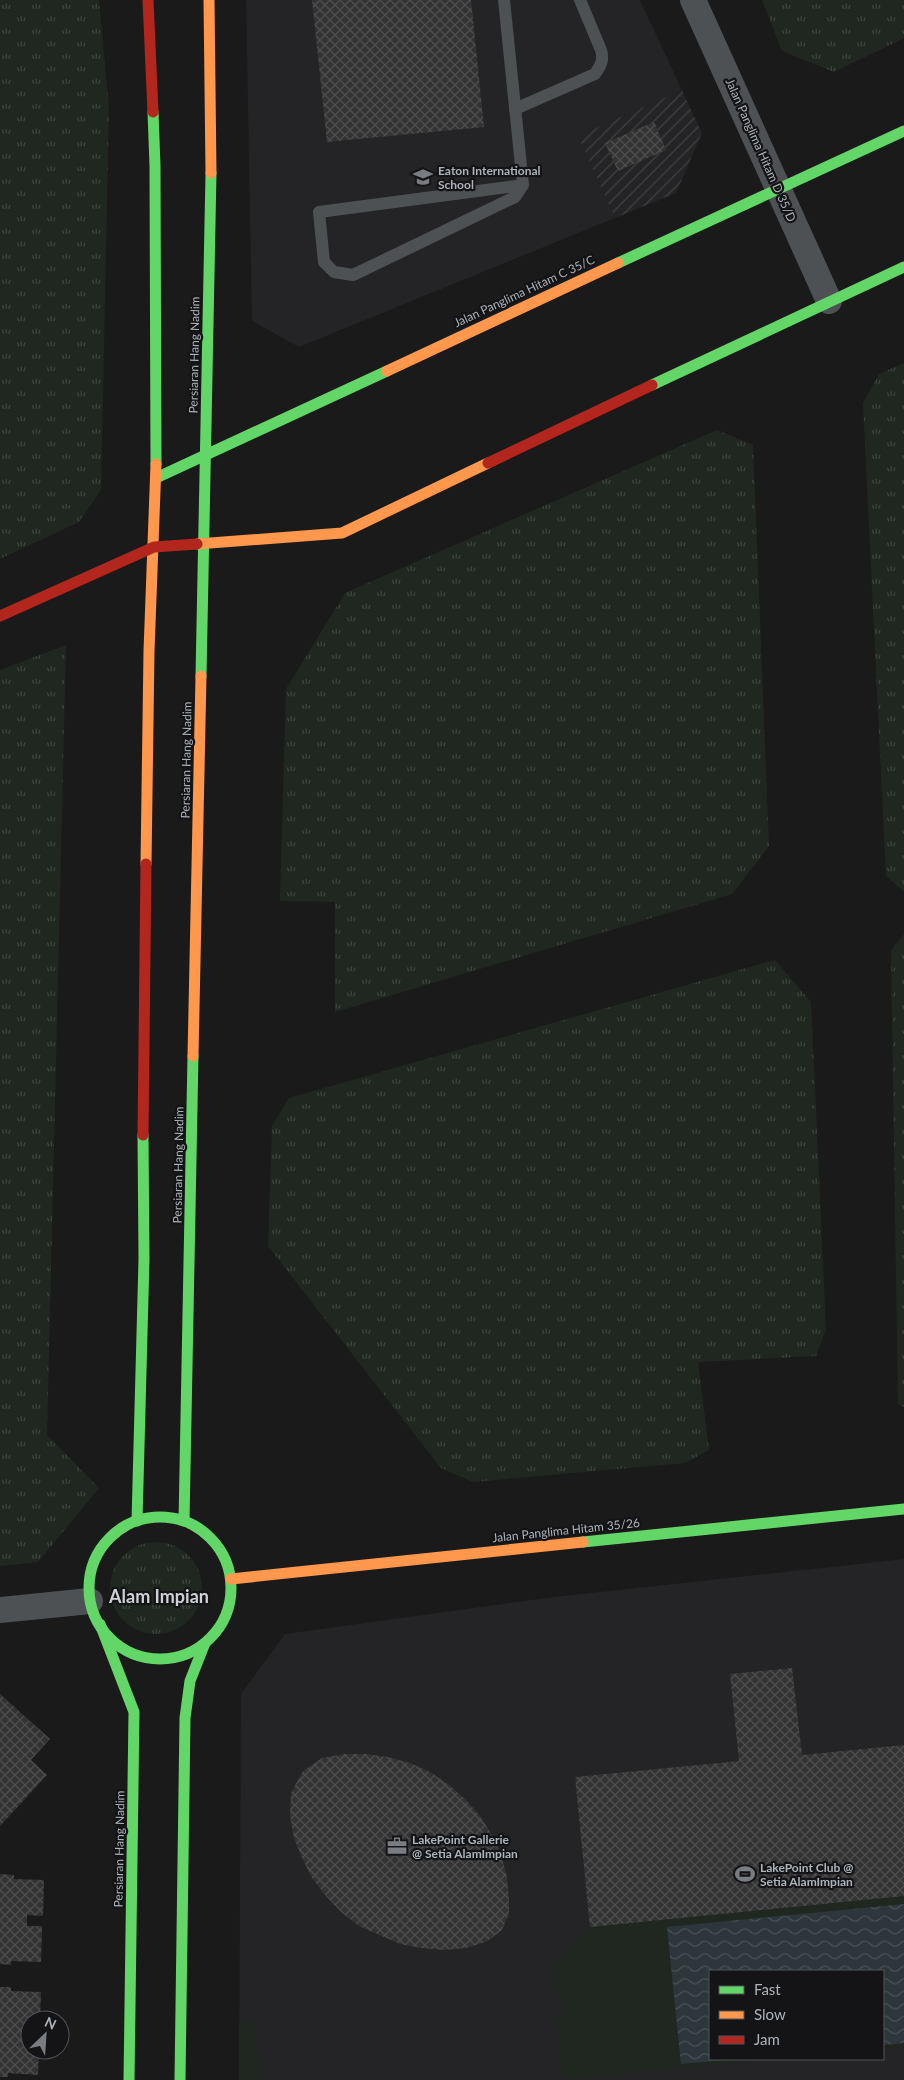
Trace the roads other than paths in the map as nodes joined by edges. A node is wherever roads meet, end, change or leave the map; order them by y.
1 (148, 0) edge
2 (209, 0) edge
3 (504, 0) edge
4 (580, 0) edge
5 (693, 0) edge
6 (515, 109) junction
7 (904, 131) edge
8 (523, 185) junction
9 (778, 188) junction
10 (904, 267) edge
11 (829, 300) junction
12 (206, 454) junction
13 (156, 478) junction
14 (204, 543) junction
15 (154, 547) junction
16 (0, 616) edge
17 (904, 1509) edge
18 (137, 1521) junction
19 (184, 1521) junction
20 (231, 1579) junction
21 (0, 1610) edge
22 (95, 1612) junction
23 (205, 1643) junction
24 (129, 2080) edge
25 (180, 2080) edge

1 - 13 street
2 - 12 street, Persiaran Hang Nadim
3 - 6 lane
4 - 6 lane
5 - 9 street, Jalan Panglima Hitam D 35/D
6 - 8 lane
7 - 9 street, Jalan Panglima Hitam C 35/C
8 - 8 lane
9 - 11 street, Jalan Panglima Hitam D 35/D
9 - 12 street, Jalan Panglima Hitam C 35/C
10 - 11 street
11 - 14 street
12 - 13 street, Jalan Panglima Hitam C 35/C
12 - 14 street, Persiaran Hang Nadim
13 - 15 street
14 - 15 street
14 - 19 street, Persiaran Hang Nadim
15 - 16 street
15 - 18 street
17 - 20 street, Jalan Panglima Hitam 35/26
18 - 19 street
18 - 22 street
19 - 20 street
20 - 23 street
21 - 22 street
22 - 23 street
22 - 24 street, Persiaran Hang Nadim
23 - 25 street

